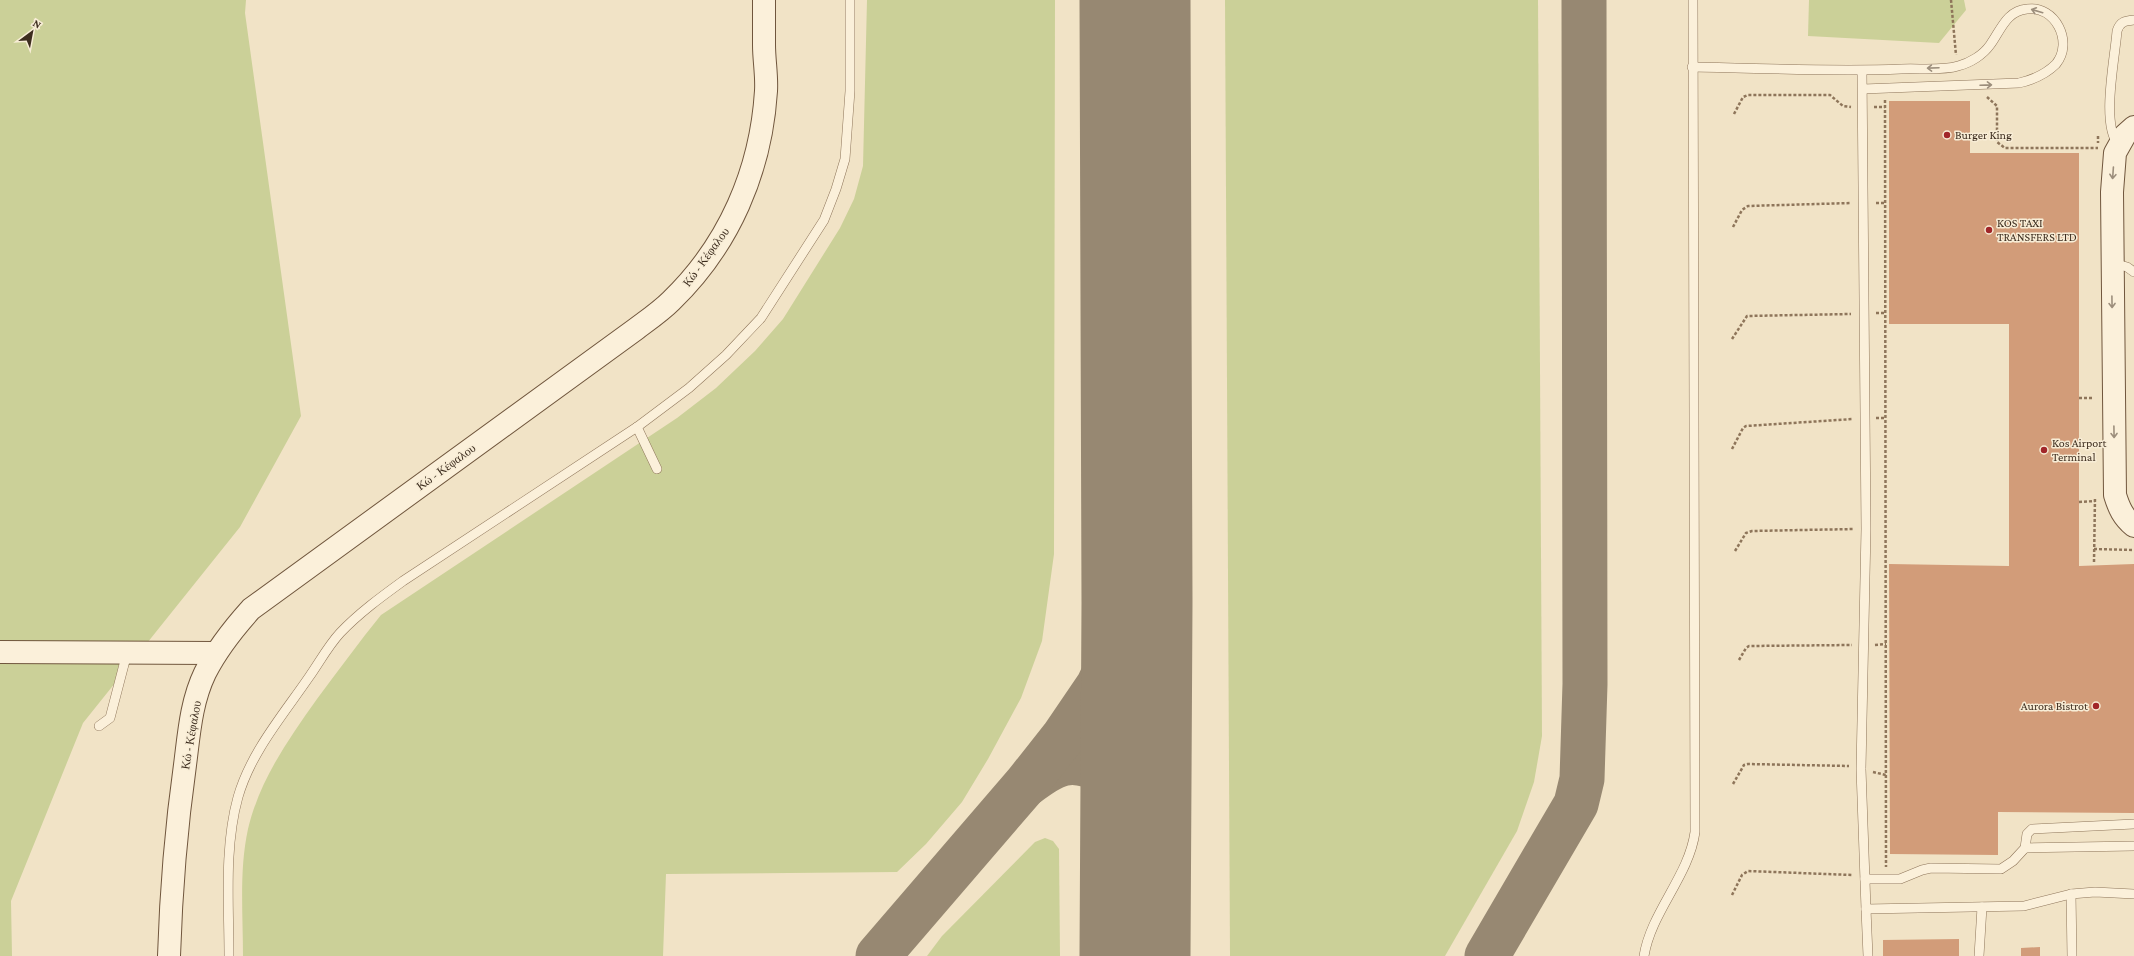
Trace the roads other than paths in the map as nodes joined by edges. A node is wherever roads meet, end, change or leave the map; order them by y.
1 (764, 0) edge
2 (850, 0) edge
3 (1693, 0) edge
4 (2134, 20) edge
5 (1692, 66) junction
6 (1862, 71) junction
7 (1863, 89) junction
8 (2134, 127) edge
9 (2108, 146) junction
10 (2112, 262) junction
11 (2134, 272) edge
12 (637, 427) junction
13 (657, 469) dead end
14 (2134, 526) edge
15 (0, 652) edge
16 (126, 653) junction
17 (216, 653) junction
18 (99, 726) dead end
19 (2134, 824) edge
20 (2134, 846) edge
21 (2025, 848) junction
22 (1865, 877) junction
23 (2071, 894) junction
24 (2134, 894) edge
25 (1982, 907) junction
26 (1866, 909) junction
27 (169, 956) edge
28 (229, 956) edge
29 (1644, 956) edge
30 (1868, 956) edge
31 (1979, 956) edge
32 (2072, 956) edge

1 - 17 main road, Κώ - Κέφαλου
2 - 12 lane
3 - 5 lane
4 - 9 lane
5 - 6 lane
5 - 29 lane
6 - 7 lane
7 -> 6 lane
7 - 22 lane
8 - 9 main road
9 -> 10 main road
10 - 11 lane
10 -> 14 main road
12 - 13 lane
12 - 28 lane
15 - 16 main road
16 - 17 main road
16 - 18 lane
17 - 27 main road, Κώ - Κέφαλου
19 - 21 lane
20 - 21 lane
21 - 22 lane
22 - 26 lane
23 - 24 lane
23 - 25 lane
23 - 32 lane
25 - 26 lane
25 - 31 lane
26 - 30 lane

